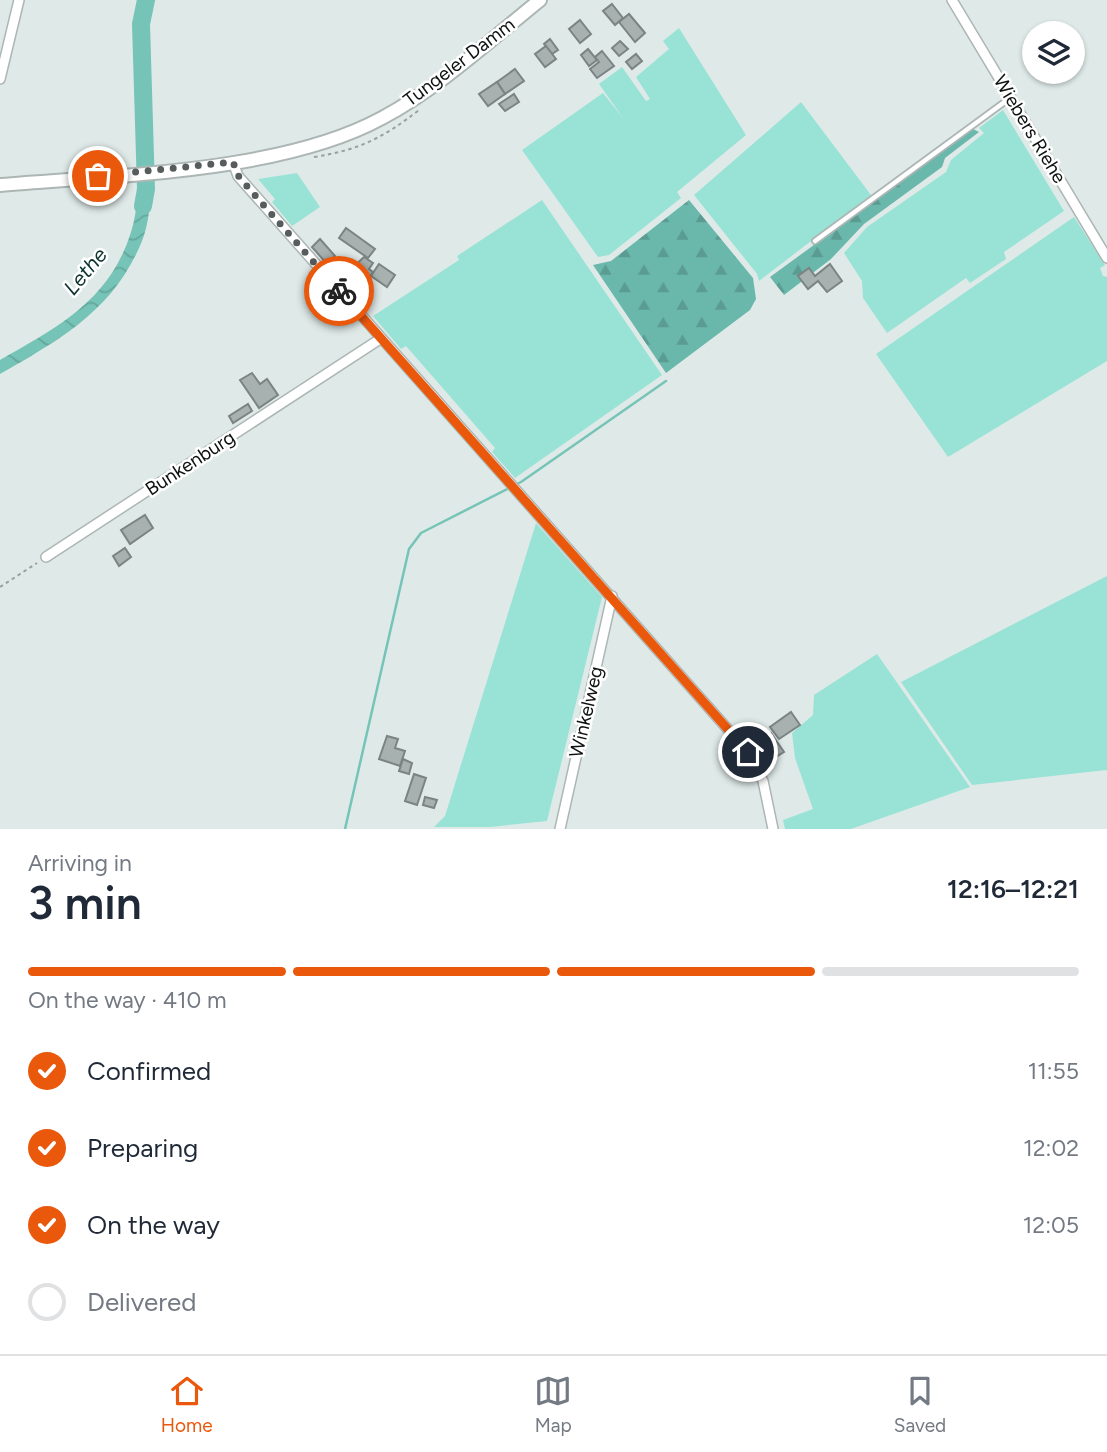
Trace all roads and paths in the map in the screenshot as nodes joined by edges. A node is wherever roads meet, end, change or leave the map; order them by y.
1 (19, 0) edge
2 (540, 0) edge
3 (952, 0) edge
4 (0, 79) edge
5 (1011, 97) junction
6 (233, 162) junction
7 (0, 185) edge
8 (815, 241) dead end
9 (1107, 258) edge
10 (380, 339) junction
11 (46, 557) joint
12 (0, 587) edge
13 (612, 596) junction
14 (549, 829) edge
15 (559, 829) edge
16 (774, 829) edge

1 - 4 street
2 - 6 street, Tungeler Damm
3 - 5 street, Wiebers Riehe
5 - 8 lane
5 - 9 street, Wiebers Riehe
6 - 7 street, Tungeler Damm
6 - 10 street
10 - 11 street, Bunkenburg
10 - 13 street
11 - 12 path
13 - 15 street, Winkelweg
13 - 16 street
14 - 15 street, Winkelweg

